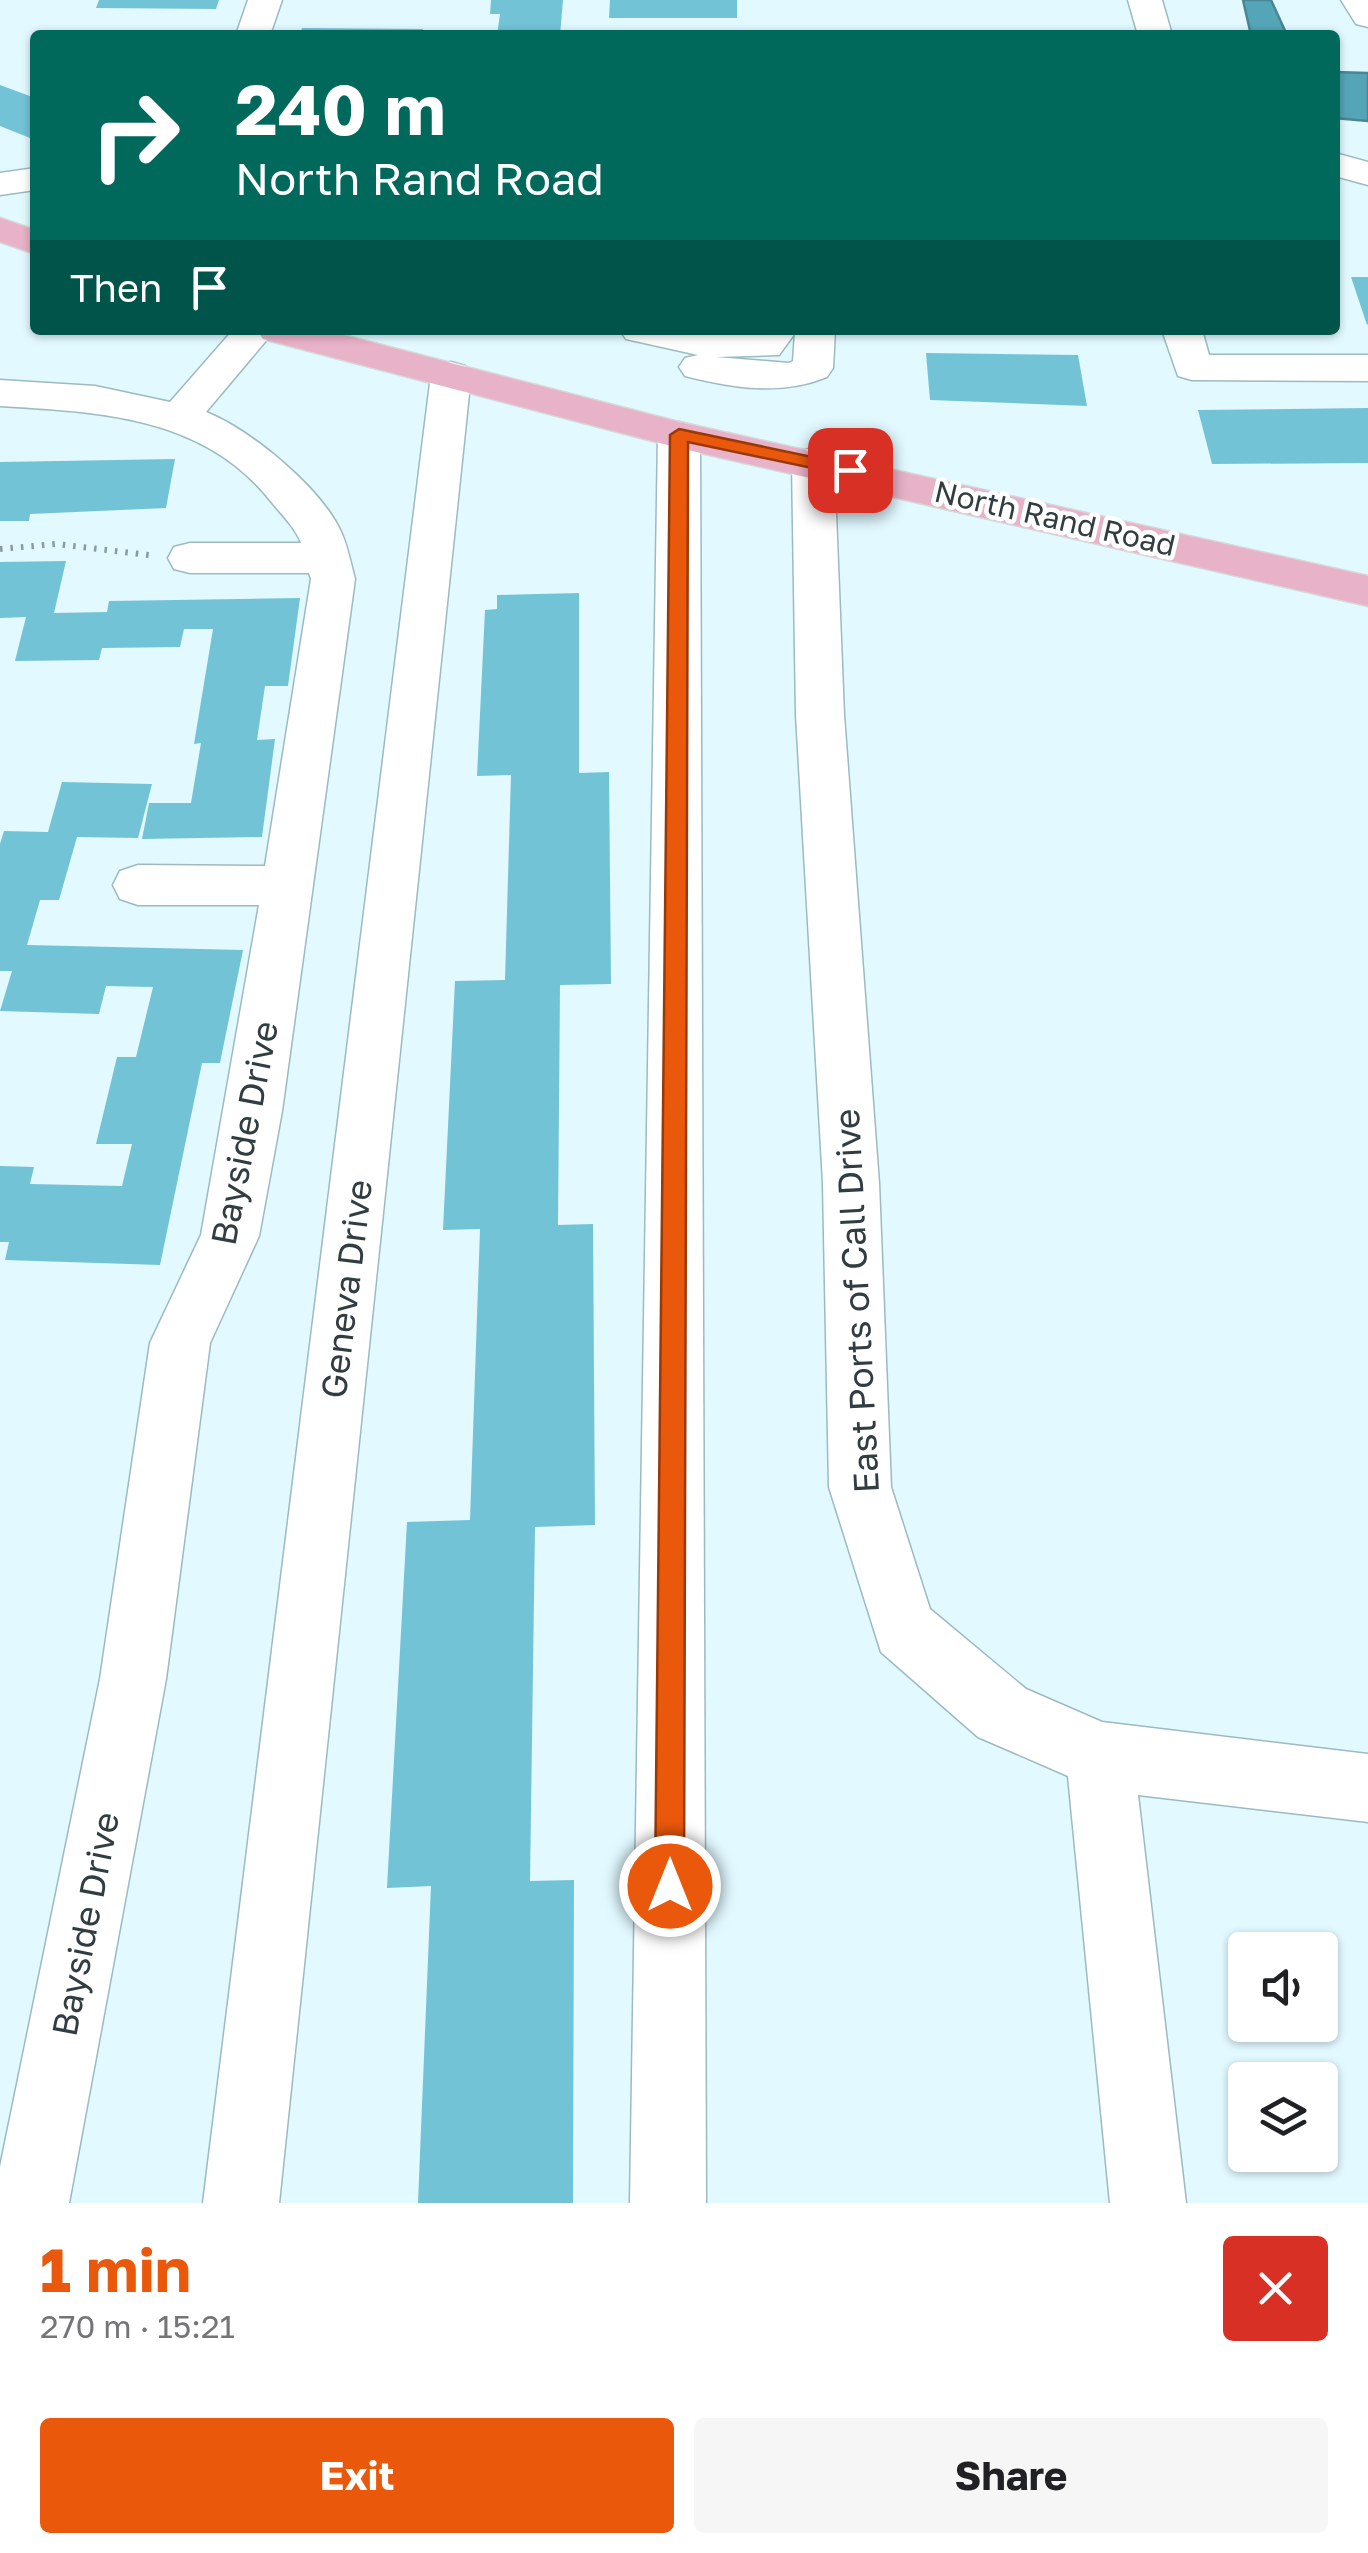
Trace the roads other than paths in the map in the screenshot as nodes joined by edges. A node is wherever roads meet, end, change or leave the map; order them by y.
1 (266, 0) edge
2 (1145, 0) edge
3 (1358, 0) edge
4 (1368, 18) edge
5 (255, 30) edge
6 (1154, 30) edge
7 (1340, 166) edge
8 (1368, 174) edge
9 (30, 180) edge
10 (0, 184) edge
11 (0, 230) edge
12 (30, 241) edge
13 (205, 335) edge
14 (249, 335) edge
15 (306, 335) edge
16 (652, 335) edge
17 (773, 335) edge
18 (815, 335) edge
19 (1183, 335) edge
20 (705, 356) junction
21 (441, 358) edge
22 (1368, 368) edge
23 (0, 393) edge
24 (163, 413) junction
25 (667, 432) junction
26 (812, 462) junction
27 (190, 558) road end
28 (328, 558) junction
29 (1368, 591) edge
30 (138, 885) dead end
31 (288, 886) junction
32 (1100, 1756) junction
33 (1368, 1788) edge
34 (31, 2203) edge
35 (241, 2203) edge
36 (668, 2203) edge
37 (1148, 2203) edge

1 - 5 street
2 - 6 street
3 - 4 street
7 - 8 street
9 - 10 street
11 - 12 main road
13 - 24 street
14 - 24 street
15 - 21 main road, North Rand Road
16 - 20 street
17 - 20 street
18 - 20 street
19 - 22 street
20 - 25 street
21 - 25 main road, North Rand Road
21 - 35 street, Geneva Drive
23 - 24 street, Bayside Drive
24 - 28 street, Bayside Drive
25 - 26 main road, North Rand Road
25 - 36 street
26 - 29 main road, North Rand Road
26 - 32 street, East Ports of Call Drive
27 - 28 street
28 - 31 street, Bayside Drive
30 - 31 street
31 - 34 street, Bayside Drive
32 - 33 street, East Ports of Call Drive
32 - 37 street

